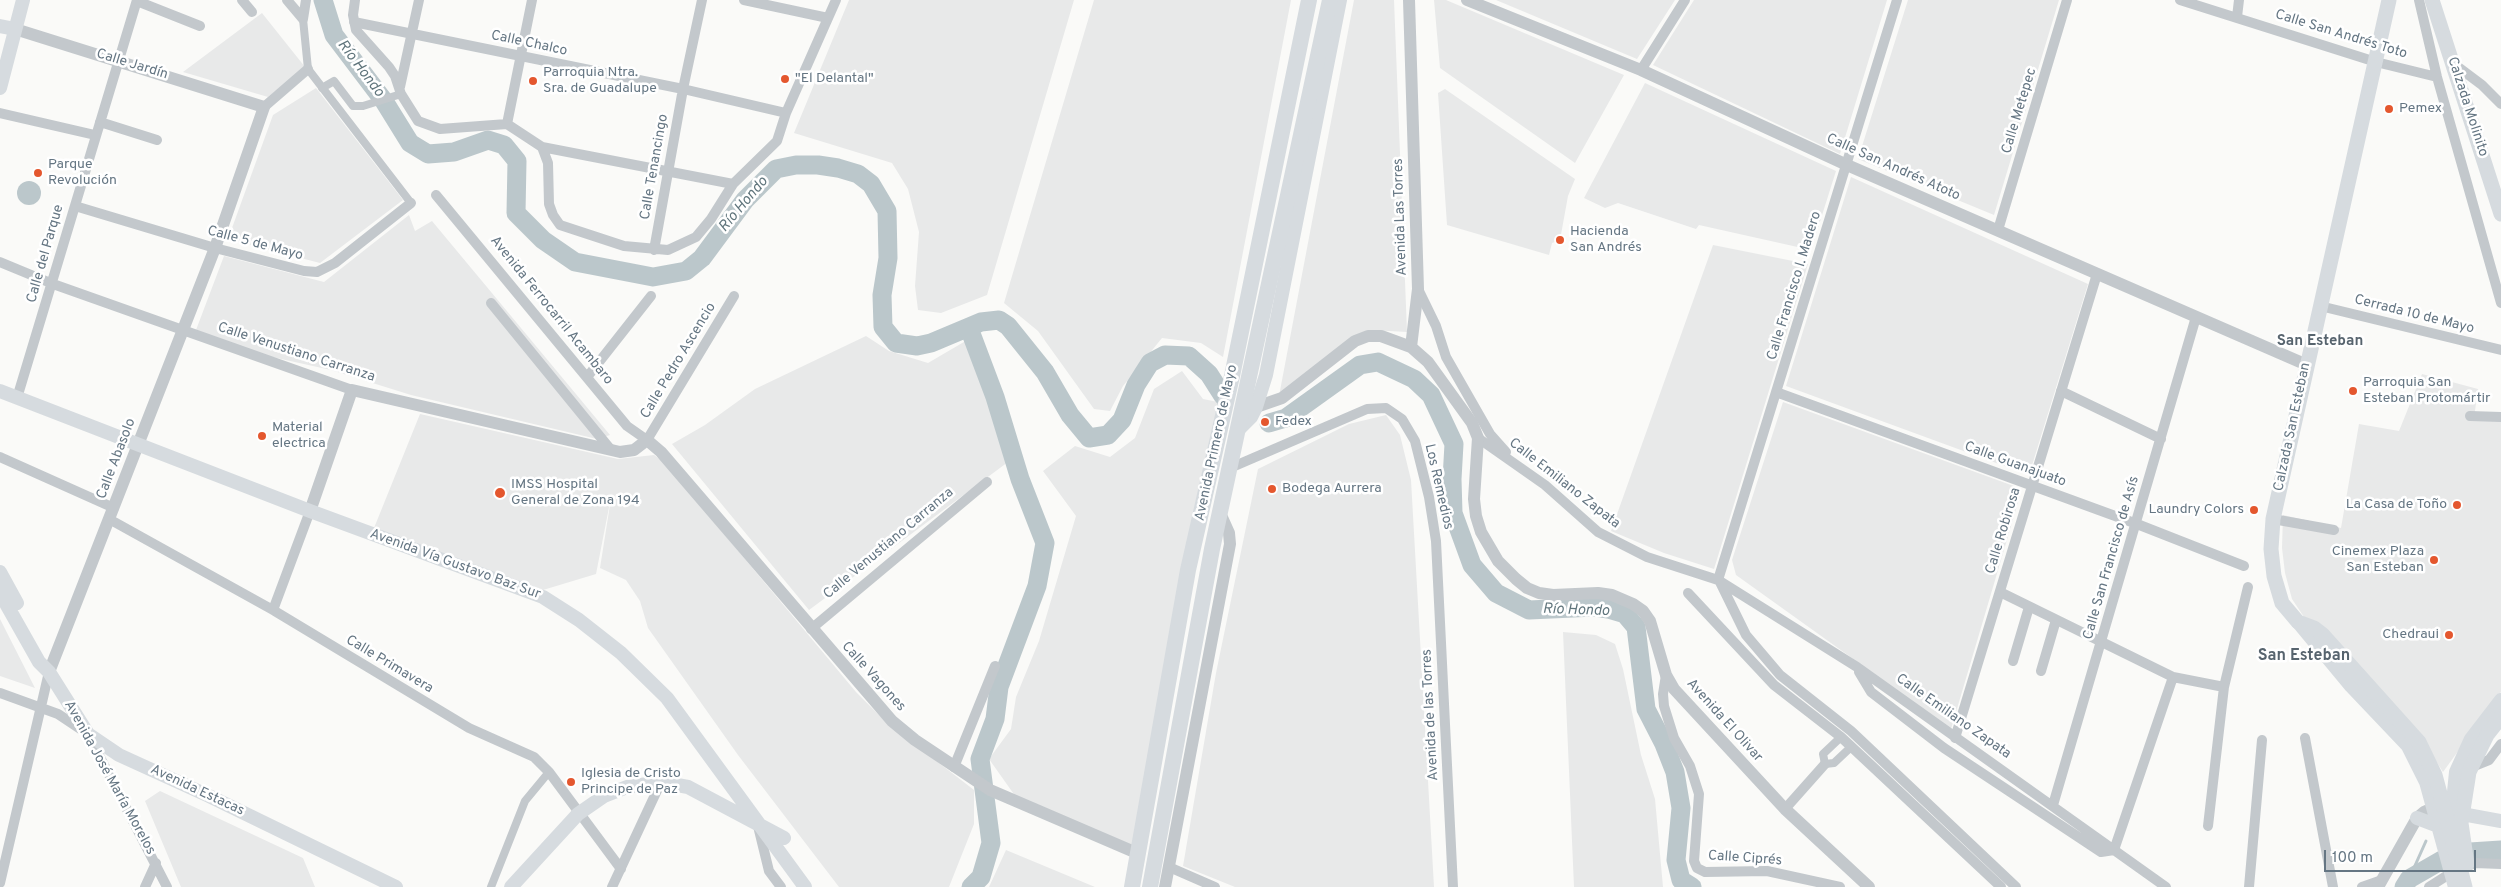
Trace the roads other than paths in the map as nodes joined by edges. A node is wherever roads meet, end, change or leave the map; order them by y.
1 (23, 0) edge
2 (242, 0) edge
3 (287, 0) edge
4 (306, 0) edge
5 (355, 0) edge
6 (419, 0) edge
7 (532, 0) edge
8 (702, 0) edge
9 (744, 0) edge
10 (836, 0) edge
11 (1309, 0) edge
12 (1330, 0) edge
13 (1340, 0) edge
14 (1409, 0) edge
15 (1467, 0) edge
16 (1685, 0) edge
17 (1897, 0) edge
18 (2067, 0) edge
19 (2180, 0) edge
20 (2238, 0) edge
21 (2389, 0) edge
22 (2419, 0) edge
23 (2432, 0) edge
24 (137, 1) edge
25 (148, 3) edge
26 (252, 12) dead end
27 (2237, 17) junction
28 (828, 18) junction
29 (303, 19) junction
30 (354, 22) junction
31 (0, 26) edge
32 (200, 26) dead end
33 (15, 29) junction
34 (412, 34) junction
35 (520, 56) junction
36 (120, 61) junction
37 (2376, 62) junction
38 (2454, 64) junction
39 (308, 69) junction
40 (1641, 70) junction
41 (2437, 77) junction
42 (0, 88) edge
43 (322, 88) junction
44 (683, 89) junction
45 (399, 92) junction
46 (2501, 104) edge
47 (264, 107) junction
48 (786, 112) junction
49 (0, 113) edge
50 (100, 122) junction
51 (508, 124) junction
52 (95, 134) junction
53 (157, 140) dead end
54 (542, 147) junction
55 (1278, 153) junction
56 (1309, 158) junction
57 (1847, 165) junction
58 (668, 170) junction
59 (733, 184) junction
60 (436, 195) dead end
61 (411, 203) joint
62 (75, 206) junction
63 (2501, 214) edge
64 (1998, 230) junction
65 (215, 248) junction
66 (654, 250) junction
67 (0, 262) edge
68 (2097, 274) junction
69 (53, 284) junction
70 (1418, 289) junction
71 (651, 296) dead end
72 (734, 296) dead end
73 (2501, 302) edge
74 (491, 303) dead end
75 (2320, 306) junction
76 (2196, 318) junction
77 (183, 330) junction
78 (1412, 348) junction
79 (2501, 350) edge
80 (2306, 365) junction
81 (588, 376) junction
82 (352, 390) junction
83 (0, 391) edge
84 (1776, 392) junction
85 (2061, 392) junction
86 (17, 398) junction
87 (1256, 407) junction
88 (2470, 416) dead end
89 (2501, 417) edge
90 (1239, 429) junction
91 (1478, 438) junction
92 (647, 440) junction
93 (2161, 440) junction
94 (139, 444) junction
95 (611, 450) junction
96 (0, 457) edge
97 (1518, 464) junction
98 (1230, 468) junction
99 (987, 482) dead end
100 (2032, 486) junction
101 (310, 511) junction
102 (1220, 513) junction
103 (112, 514) junction
104 (2273, 520) junction
105 (2137, 524) junction
106 (2334, 530) dead end
107 (1436, 541) joint
108 (2244, 566) dead end
109 (0, 572) edge
110 (1718, 580) junction
111 (2248, 587) dead end
112 (2000, 592) junction
113 (0, 593) edge
114 (1688, 593) dead end
115 (2029, 607) junction
116 (273, 610) junction
117 (2056, 620) junction
118 (2298, 622) junction
119 (811, 629) junction
120 (2101, 642) junction
121 (2013, 661) dead end
122 (995, 666) dead end
123 (1857, 667) junction
124 (2041, 671) dead end
125 (49, 672) junction
126 (1780, 675) junction
127 (1666, 676) junction
128 (2173, 678) junction
129 (1774, 685) junction
130 (2224, 688) junction
131 (0, 693) edge
132 (2501, 700) edge
133 (41, 707) junction
134 (2501, 717) edge
135 (88, 734) junction
136 (1841, 737) junction
137 (1955, 738) junction
138 (2305, 738) dead end
139 (2262, 740) dead end
140 (2501, 744) edge
141 (1851, 747) junction
142 (1825, 764) junction
143 (954, 767) junction
144 (549, 772) junction
145 (2456, 772) junction
146 (2422, 774) junction
147 (661, 782) junction
148 (2053, 805) junction
149 (2434, 808) junction
150 (1785, 809) junction
151 (2458, 812) junction
152 (578, 814) junction
153 (2417, 818) junction
154 (2501, 821) edge
155 (758, 826) junction
156 (2208, 826) dead end
157 (2438, 826) junction
158 (784, 838) dead end
159 (2114, 850) junction
160 (1139, 854) junction
161 (156, 863) junction
162 (2501, 864) edge
163 (1169, 867) junction
164 (621, 869) junction
165 (2456, 876) edge
166 (0, 883) edge
167 (2380, 883) edge
168 (145, 887) edge
169 (167, 887) edge
170 (396, 887) edge
171 (491, 887) edge
172 (511, 887) edge
173 (612, 887) edge
174 (780, 887) edge
175 (805, 887) edge
176 (1132, 887) edge
177 (1150, 887) edge
178 (1165, 887) edge
179 (1215, 887) edge
180 (1453, 887) edge
181 (1840, 887) edge
182 (1869, 887) edge
183 (2001, 887) edge
184 (2016, 887) edge
185 (2166, 887) edge
186 (2248, 887) edge
187 (2333, 887) edge
188 (2362, 887) edge
189 (2429, 887) edge
190 (2466, 887) edge
191 (2473, 887) edge

1 - 33 main road
2 - 26 street
3 - 29 street
4 - 29 street
5 - 30 street
6 - 34 street
7 - 35 street
8 - 44 street, Calle Tenancingo
9 - 28 street
10 - 28 street
11 - 55 highway, Avenida Primero de Mayo
12 - 90 highway, Avenida Primero de Mayo
13 - 56 main road, Avenida Primero de Mayo
14 - 70 street, Avenida Las Torres
15 - 40 street, Calle San Andrés Atoto
16 - 40 street
17 - 57 street, Calle Francisco I. Madero
18 - 64 street, Calle Metepec
19 - 27 street, Calle San Andrés Toto
20 - 27 street
21 - 37 main road, Calzada San Esteban
22 - 41 street
23 - 38 main road, Calzada Molinito
24 - 25 street
24 - 36 street, Calle del Parque
25 - 32 street
27 - 37 street, Calle San Andrés Toto
28 - 48 street
29 - 39 street
30 - 34 street, Calle Chalco
30 - 45 street
31 - 33 main road, Calle Jardín
33 - 36 street, Calle Jardín
33 - 42 main road
34 - 35 street, Calle Chalco
34 - 45 street
35 - 44 street, Calle Chalco
35 - 51 street
36 - 47 street, Calle Jardín
36 - 50 street, Calle del Parque
37 - 41 street, Calle San Andrés Toto
37 - 75 main road, Calzada San Esteban
38 - 46 street
38 - 63 main road, Calzada Molinito
39 - 43 street
39 - 47 street
40 - 57 street, Calle San Andrés Atoto
41 - 73 street
43 - 45 street
43 - 61 street
44 - 48 street, Calle Chalco
44 - 58 street, Calle Tenancingo
45 - 51 street
47 - 65 street, Calle Abasolo
48 - 59 street
49 - 52 street
50 - 52 street, Calle del Parque
50 - 53 street
51 - 54 street
52 - 62 street, Calle del Parque
54 - 58 street
54 - 66 street
55 - 56 highway
55 - 160 highway, Avenida Primero de Mayo
56 - 87 main road, Avenida Primero de Mayo
57 - 64 street, Calle San Andrés Atoto
57 - 84 street, Calle Francisco I. Madero
58 - 59 street
58 - 66 street, Calle Tenancingo
59 - 66 street
60 - 81 street, Avenida Ferrocarril Acambaro
61 - 65 street, Calle 5 de Mayo
62 - 65 street, Calle 5 de Mayo
62 - 69 street, Calle del Parque
64 - 68 street, Calle San Andrés Atoto
65 - 77 street, Calle Abasolo
67 - 69 street, Calle Venustiano Carranza
68 - 76 street, Calle San Andrés Atoto
68 - 85 street, Calle Robirosa
69 - 77 street, Calle Venustiano Carranza
69 - 86 street, Calle del Parque
70 - 78 street
70 - 97 street, Avenida Las Torres
71 - 81 street
72 - 92 street, Calle Pedro Ascencio
74 - 95 street
75 - 79 street, Cerrada 10 de Mayo
75 - 80 main road, Calzada San Esteban
76 - 80 street, Calle San Andrés Atoto
76 - 93 street, Calle San Francisco de Asís
77 - 82 street, Calle Venustiano Carranza
77 - 94 street, Calle Abasolo
78 - 87 street
78 - 91 street
80 - 104 main road, Calzada San Esteban
81 - 92 street, Avenida Ferrocarril Acambaro
82 - 95 street, Calle Venustiano Carranza
82 - 101 street
83 - 86 main road, Avenida Vía Gustavo Baz Sur
84 - 100 street, Calle Guanajuato
84 - 110 street, Calle Francisco I. Madero
85 - 93 street
85 - 100 street, Calle Robirosa
86 - 94 main road, Avenida Vía Gustavo Baz Sur
87 - 90 main road, Avenida Primero de Mayo
88 - 89 street
90 - 98 highway, Avenida Primero de Mayo
91 - 97 street, Calle Emiliano Zapata
91 - 127 street, Avenida El Olivar
92 - 95 street, Calle Venustiano Carranza
92 - 119 street, Calle Vagones
93 - 105 street, Calle San Francisco de Asís
94 - 101 main road, Avenida Vía Gustavo Baz Sur
94 - 103 street, Calle Abasolo
96 - 103 street, Calle Primavera
97 - 110 street, Calle Emiliano Zapata
98 - 102 highway, Avenida Primero de Mayo
98 - 107 street, Los Remedios
99 - 119 street, Calle Venustiano Carranza
100 - 105 street, Calle Guanajuato
100 - 112 street, Calle Robirosa
101 - 116 street
101 - 155 main road, Avenida Vía Gustavo Baz Sur
102 - 163 street, Avenida Primero de Mayo
102 - 177 highway, Avenida Primero de Mayo
103 - 116 street, Calle Primavera
103 - 125 street, Calle Abasolo
104 - 106 street
104 - 118 main road, Calzada San Esteban
105 - 108 street, Calle Guanajuato
105 - 120 street, Calle San Francisco de Asís
107 - 180 street, Avenida de las Torres
109 - 125 main road, Avenida José María Morelos
110 - 123 street, Calle Emiliano Zapata
110 - 126 street
111 - 130 street
112 - 115 street
112 - 137 street, Calle Robirosa
113 - 125 main road, Avenida José María Morelos
114 - 129 street
115 - 117 street
115 - 121 street
116 - 144 street, Calle Primavera
117 - 120 street
117 - 124 street
118 - 146 main road, Calzada San Esteban
118 - 190 main road
119 - 143 street, Calle Vagones
120 - 128 street
120 - 148 street, Calle San Francisco de Asís
122 - 143 street
123 - 137 street, Calle Emiliano Zapata
123 - 159 street
125 - 133 street, Calle Abasolo
125 - 135 main road, Avenida José María Morelos
126 - 129 street
126 - 184 street
127 - 150 street, Avenida El Olivar
127 - 181 street, Calle Ciprés
128 - 130 street
128 - 159 street
129 - 136 street
130 - 156 street
131 - 133 street, Avenida Estacas
132 - 145 main road
133 - 135 street, Avenida Estacas
133 - 166 street, Calle Abasolo
134 - 151 main road
135 - 161 street, Avenida José María Morelos
135 - 170 main road, Avenida Estacas
136 - 141 street
136 - 142 street
137 - 148 street, Calle Emiliano Zapata
138 - 187 street
139 - 186 street
140 - 145 street
141 - 142 street
141 - 183 street
142 - 150 street
143 - 160 street, Calle Vagones
144 - 152 street, Calle Primavera
144 - 171 street
145 - 146 main road
145 - 151 main road
146 - 149 main road, Calzada San Esteban
147 - 152 main road
147 - 155 main road
147 - 164 street
148 - 159 street, Calle Emiliano Zapata
149 - 151 main road
149 - 153 street
149 - 157 main road, Calzada San Esteban
150 - 182 street, Avenida El Olivar
151 - 154 main road
151 - 165 main road
151 - 191 main road
152 - 164 street, Calle Primavera
152 - 172 main road
153 - 157 main road
153 - 167 street
155 - 158 main road
155 - 174 street
155 - 175 main road, Avenida Vía Gustavo Baz Sur
157 - 165 main road, Calzada San Esteban
159 - 185 street, Calle Emiliano Zapata
160 - 176 highway, Avenida Primero de Mayo
161 - 168 street
161 - 169 street, Avenida José María Morelos
162 - 165 street
163 - 178 street, Avenida Primero de Mayo
163 - 179 street
164 - 173 street
165 - 189 street
165 - 190 main road
167 - 188 street

